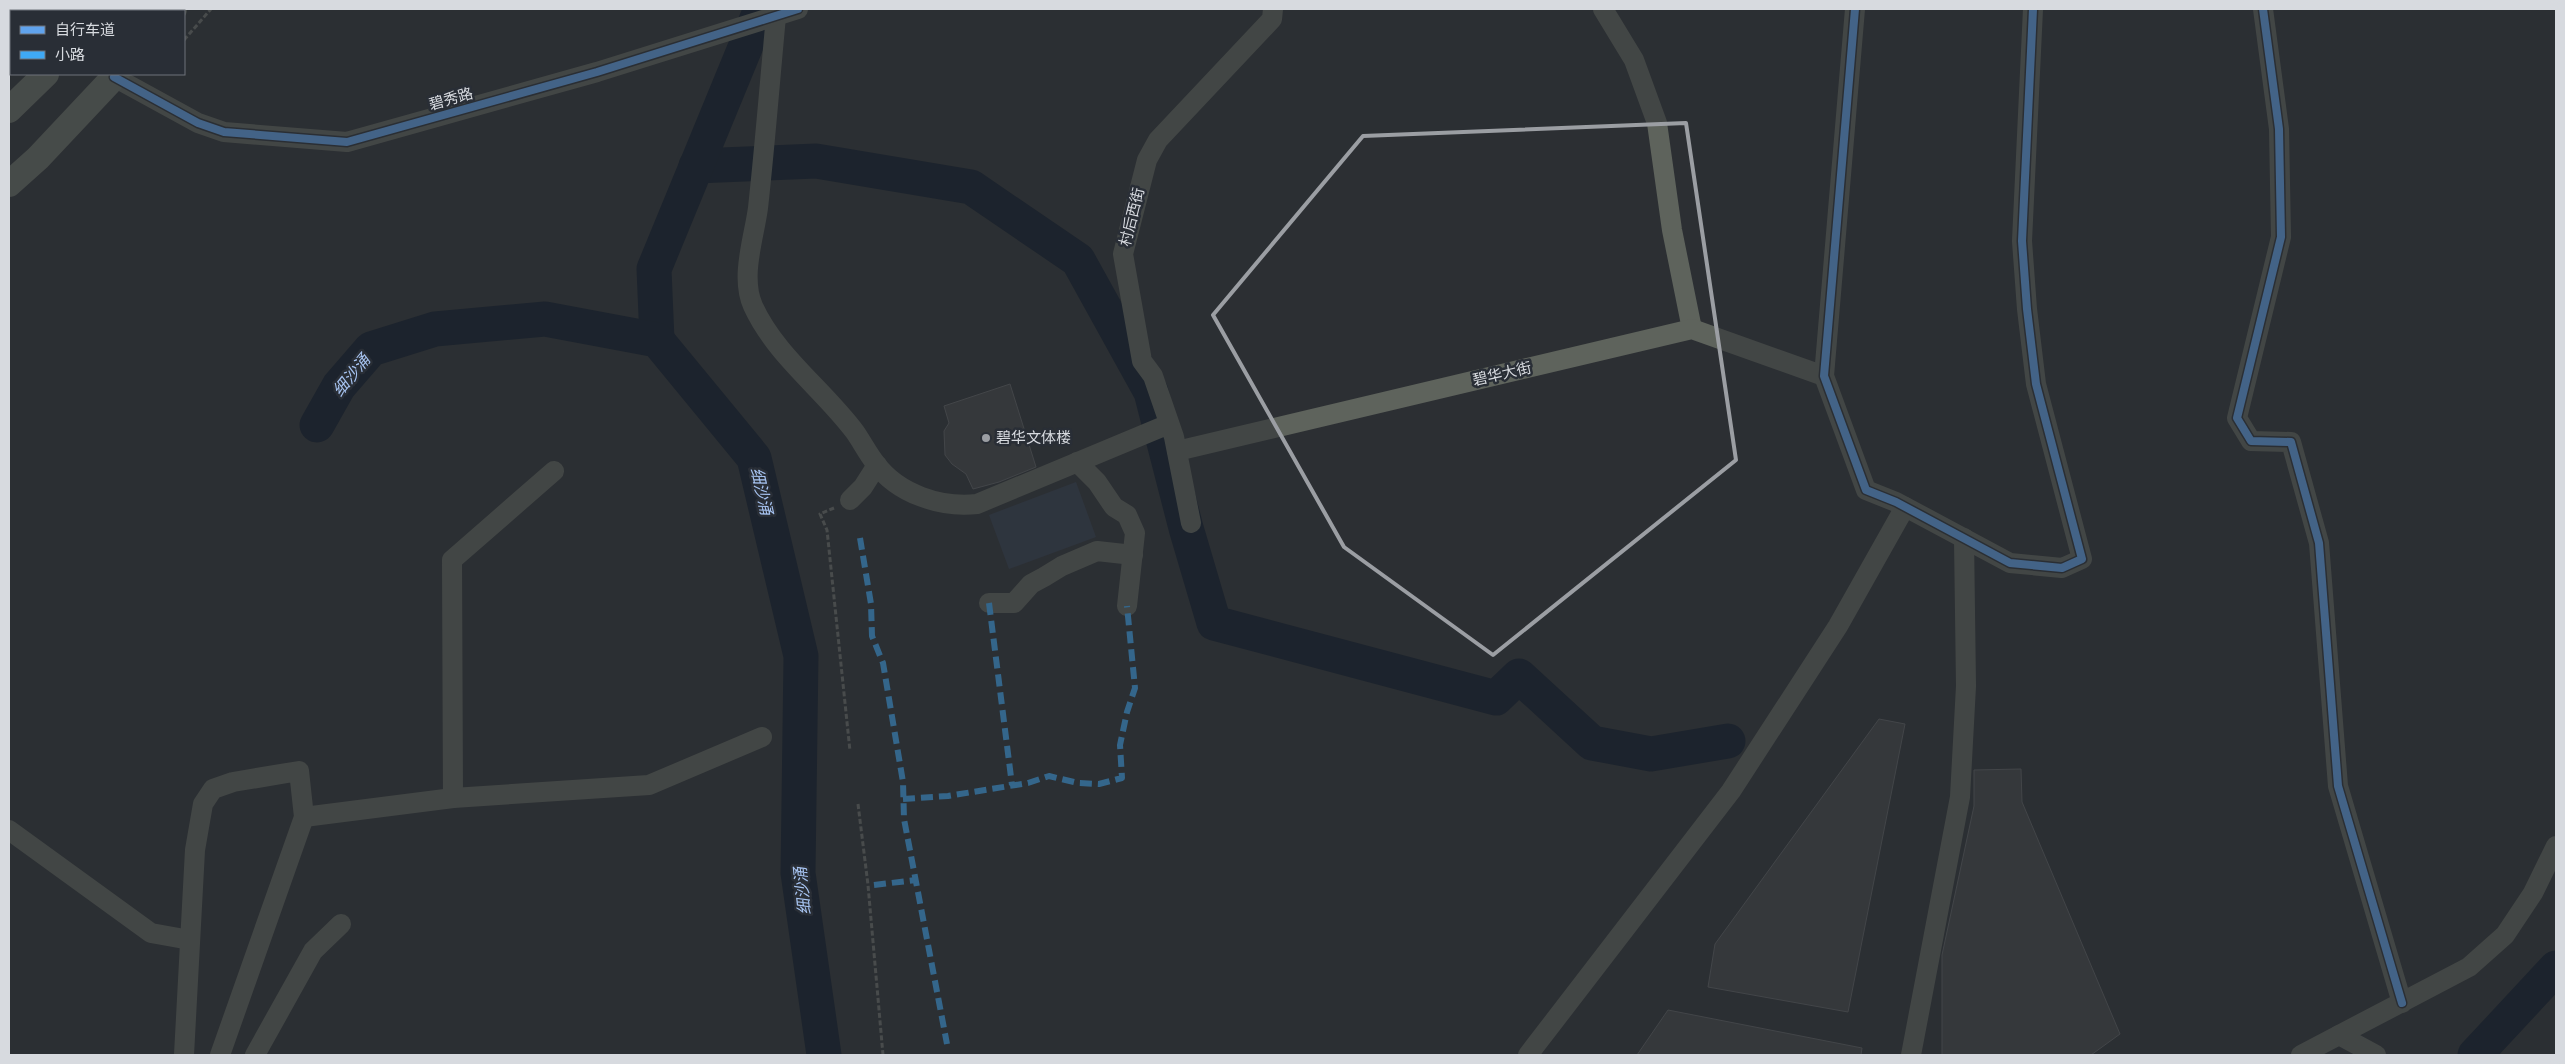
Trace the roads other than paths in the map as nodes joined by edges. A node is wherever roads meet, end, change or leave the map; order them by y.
1 (798, 9) edge
2 (1274, 9) edge
3 (1603, 9) edge
4 (1855, 9) edge
5 (2033, 9) edge
6 (2263, 9) edge
7 (776, 16) junction
8 (45, 75) edge
9 (115, 76) edge
10 (9, 110) edge
11 (9, 184) edge
12 (1692, 329) junction
13 (1824, 376) junction
14 (1168, 424) junction
15 (1177, 451) junction
16 (1077, 462) junction
17 (877, 466) junction
18 (554, 471) dead end
19 (850, 500) dead end
20 (1905, 507) junction
21 (1191, 523) dead end
22 (1964, 538) junction
23 (1133, 555) junction
24 (990, 602) dead end
25 (1128, 606) dead end
26 (762, 737) dead end
27 (453, 798) junction
28 (304, 817) junction
29 (9, 830) edge
30 (2556, 846) edge
31 (341, 924) dead end
32 (190, 940) junction
33 (2402, 1003) junction
34 (2339, 1035) junction
35 (2371, 1052) edge
36 (184, 1055) edge
37 (220, 1055) edge
38 (255, 1055) edge
39 (1528, 1055) edge
40 (1911, 1055) edge
41 (2301, 1055) edge

1 - 7 street, 碧秀路
2 - 14 street, 村后西街
3 - 12 street
4 - 13 street
5 - 22 street
6 - 33 street
7 - 9 street, 碧秀路
7 - 17 street
8 - 10 main road
9 - 11 main road
12 - 13 street
12 - 15 street, 碧华大街
13 - 20 street
14 - 15 street, 村后西街
14 - 16 street
15 - 21 street, 村后西街
16 - 17 street
16 - 23 street
17 - 19 street
18 - 27 street
20 - 22 street
20 - 39 street
22 - 40 street
23 - 24 street
23 - 25 street
26 - 27 street
27 - 28 street
28 - 32 street
28 - 37 street
29 - 32 street
30 - 33 street
31 - 38 street
32 - 36 street
33 - 34 street
34 - 35 street
34 - 41 street

